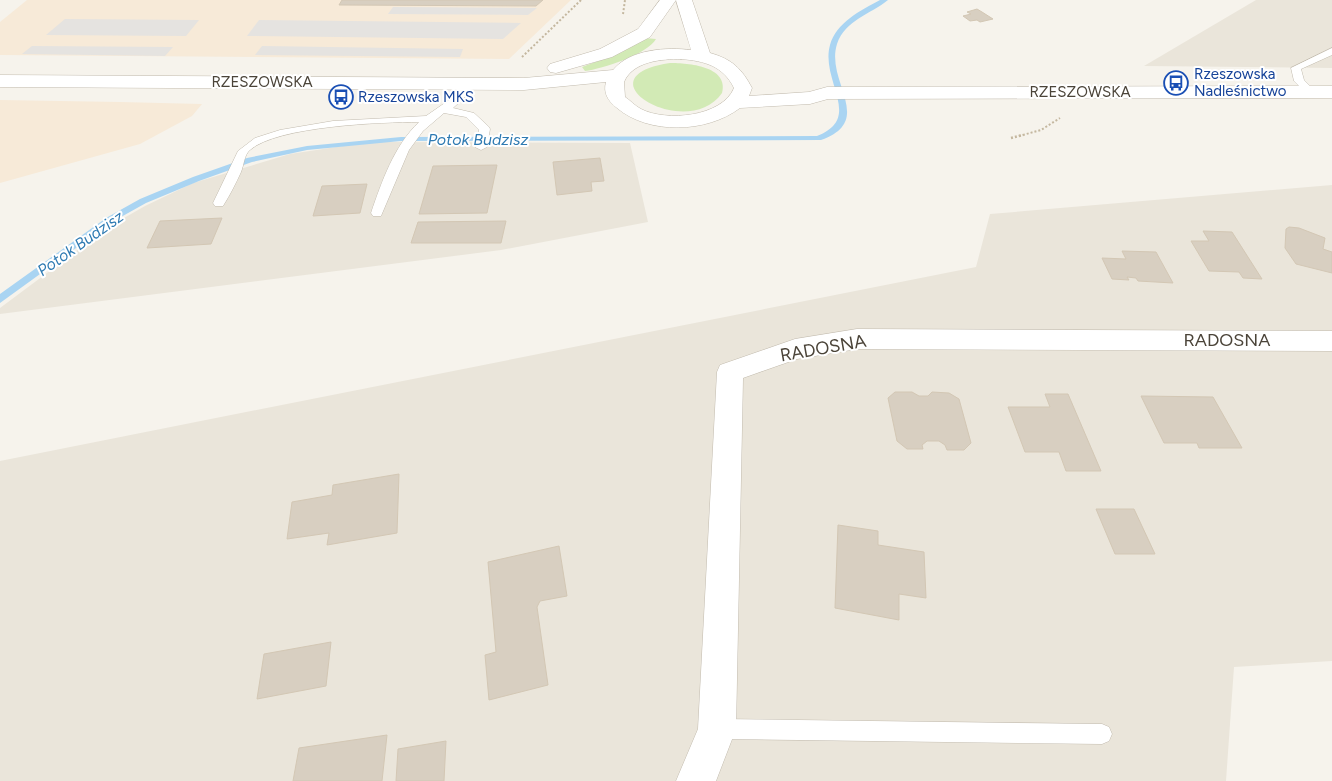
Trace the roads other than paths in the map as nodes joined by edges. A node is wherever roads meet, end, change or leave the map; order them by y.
1 (668, 0) edge
2 (674, 0) edge
3 (684, 0) edge
4 (662, 42) junction
5 (1332, 51) edge
6 (702, 56) junction
7 (618, 75) junction
8 (757, 80) junction
9 (0, 81) edge
10 (469, 84) junction
11 (524, 84) junction
12 (1311, 92) junction
13 (1332, 92) edge
14 (827, 94) junction
15 (615, 96) junction
16 (736, 103) junction
17 (445, 109) junction
18 (430, 119) junction
19 (481, 147) dead end
20 (219, 203) dead end
21 (377, 213) dead end
22 (1332, 341) edge
23 (717, 729) junction
24 (1102, 734) dead end
25 (696, 781) edge

1 - 10 street
2 - 4 street
3 - 6 street
4 - 6 street
4 - 7 street
5 - 12 lane
6 - 8 street
7 - 11 street, RZESZOWSKA
7 - 15 street
8 - 14 street, RZESZOWSKA
8 - 16 street
9 - 10 street, RZESZOWSKA
10 - 11 street, RZESZOWSKA
10 - 17 lane
11 - 15 street, RZESZOWSKA
12 - 13 street, RZESZOWSKA
12 - 14 street, RZESZOWSKA
14 - 16 street, RZESZOWSKA
15 - 16 street
17 - 18 lane
17 - 19 lane
18 - 20 lane
18 - 21 lane
22 - 23 street, RADOSNA
23 - 24 lane
23 - 25 street, RADOSNA

